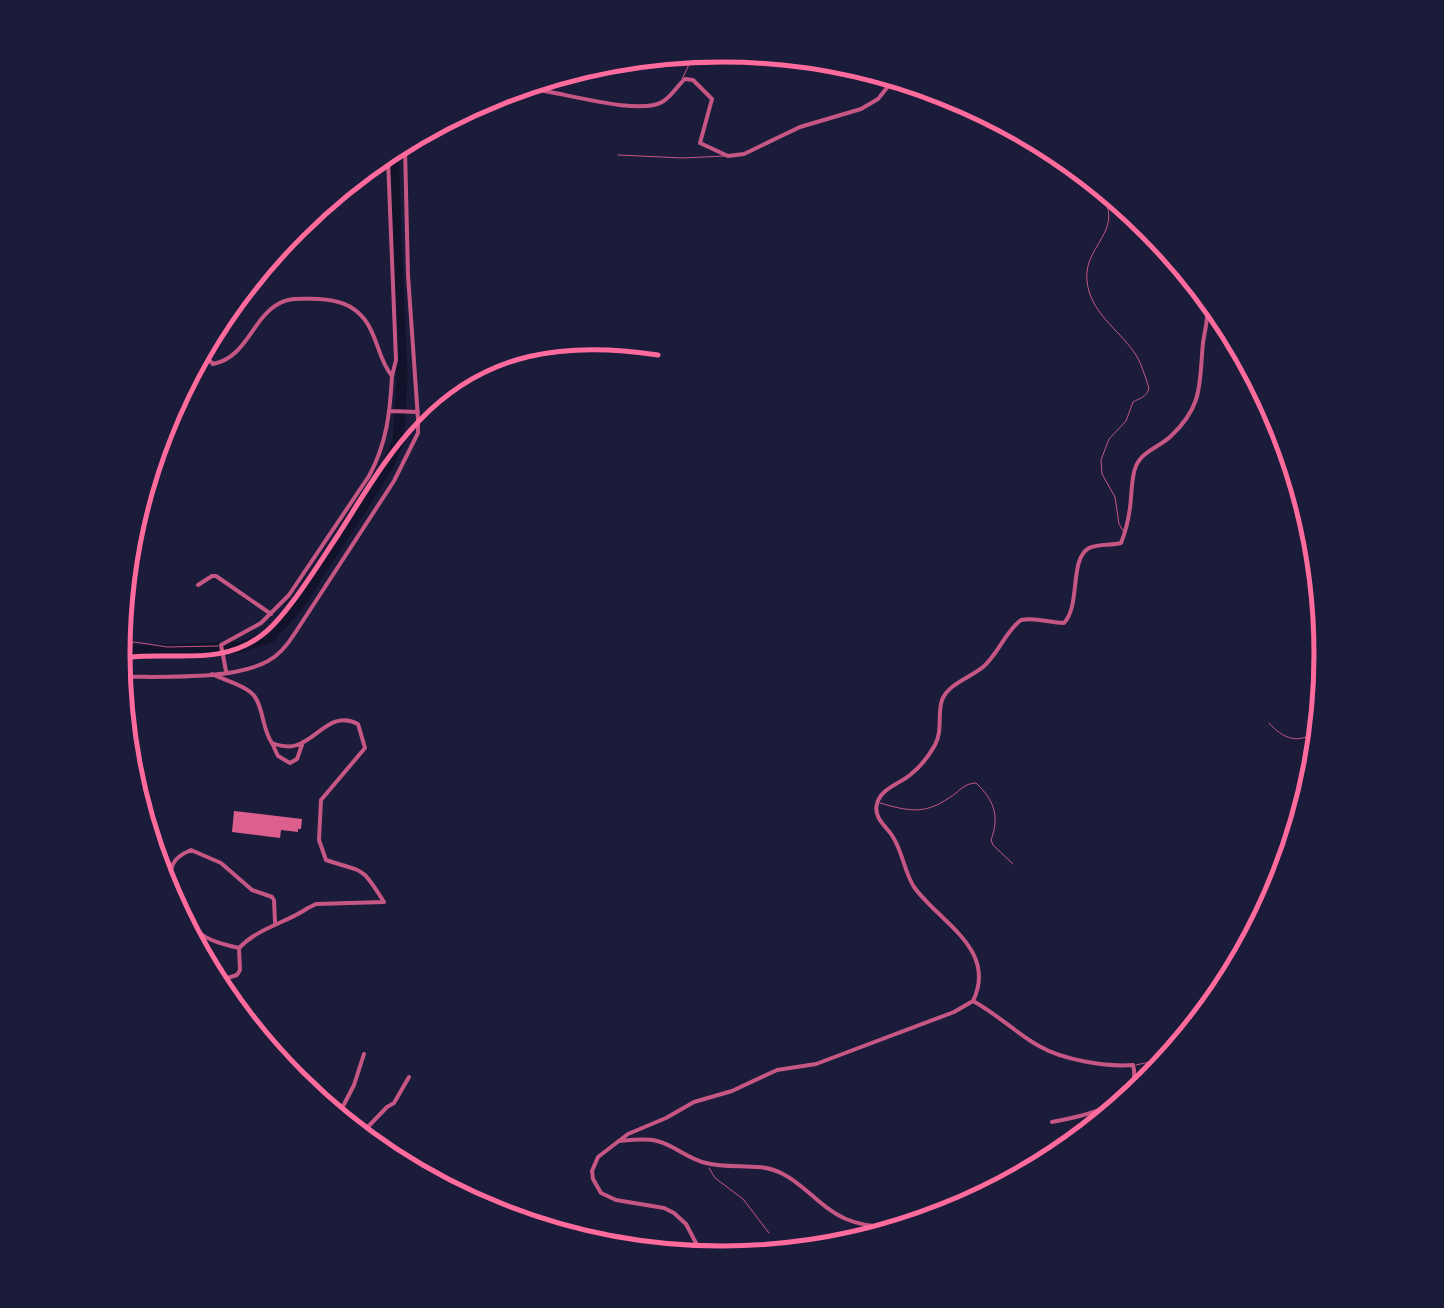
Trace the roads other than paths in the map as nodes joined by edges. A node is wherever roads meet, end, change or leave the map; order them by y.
1 (688, 64) edge
2 (680, 82) junction
3 (888, 87) edge
4 (543, 91) edge
5 (618, 154) dead end
6 (404, 155) edge
7 (728, 156) junction
8 (388, 166) edge
9 (1108, 206) edge
10 (1208, 317) edge
11 (658, 355) dead end
12 (209, 360) edge
13 (392, 376) junction
14 (390, 411) junction
15 (418, 412) junction
16 (1125, 532) junction
17 (198, 585) dead end
18 (271, 614) junction
19 (131, 643) edge
20 (221, 646) junction
21 (130, 659) edge
22 (227, 672) junction
23 (212, 674) junction
24 (131, 677) edge
25 (1269, 723) dead end
26 (1307, 736) edge
27 (303, 742) junction
28 (272, 743) junction
29 (877, 802) junction
30 (1013, 864) dead end
31 (171, 868) edge
32 (275, 924) junction
33 (201, 934) edge
34 (239, 948) junction
35 (227, 978) edge
36 (973, 1000) junction
37 (364, 1054) dead end
38 (1150, 1062) edge
39 (1133, 1065) junction
40 (409, 1077) dead end
41 (1134, 1078) edge
42 (342, 1107) edge
43 (1100, 1109) edge
44 (1052, 1122) dead end
45 (368, 1127) edge
46 (618, 1141) junction
47 (709, 1164) junction
48 (872, 1226) edge
49 (768, 1233) dead end
50 (696, 1245) edge

1 - 2 lane
2 - 4 street
2 - 7 street
3 - 7 street
5 - 7 lane
6 - 15 street
8 - 13 street
9 - 16 lane
10 - 16 street
11 - 21 highway
12 - 13 street
13 - 14 street
14 - 15 street
14 - 18 street
15 - 22 street
16 - 29 street
17 - 18 street
18 - 20 street
19 - 20 lane
20 - 22 street
22 - 23 street
23 - 24 street
23 - 28 street
25 - 26 lane
27 - 28 street
27 - 28 street
27 - 32 street
29 - 30 lane
29 - 36 street
31 - 32 street
32 - 34 street
33 - 34 street
34 - 35 street
36 - 39 street
36 - 46 street
37 - 42 street
38 - 39 lane
39 - 41 street
40 - 45 street
43 - 44 street
46 - 47 street
46 - 50 street
47 - 48 street
47 - 49 lane

